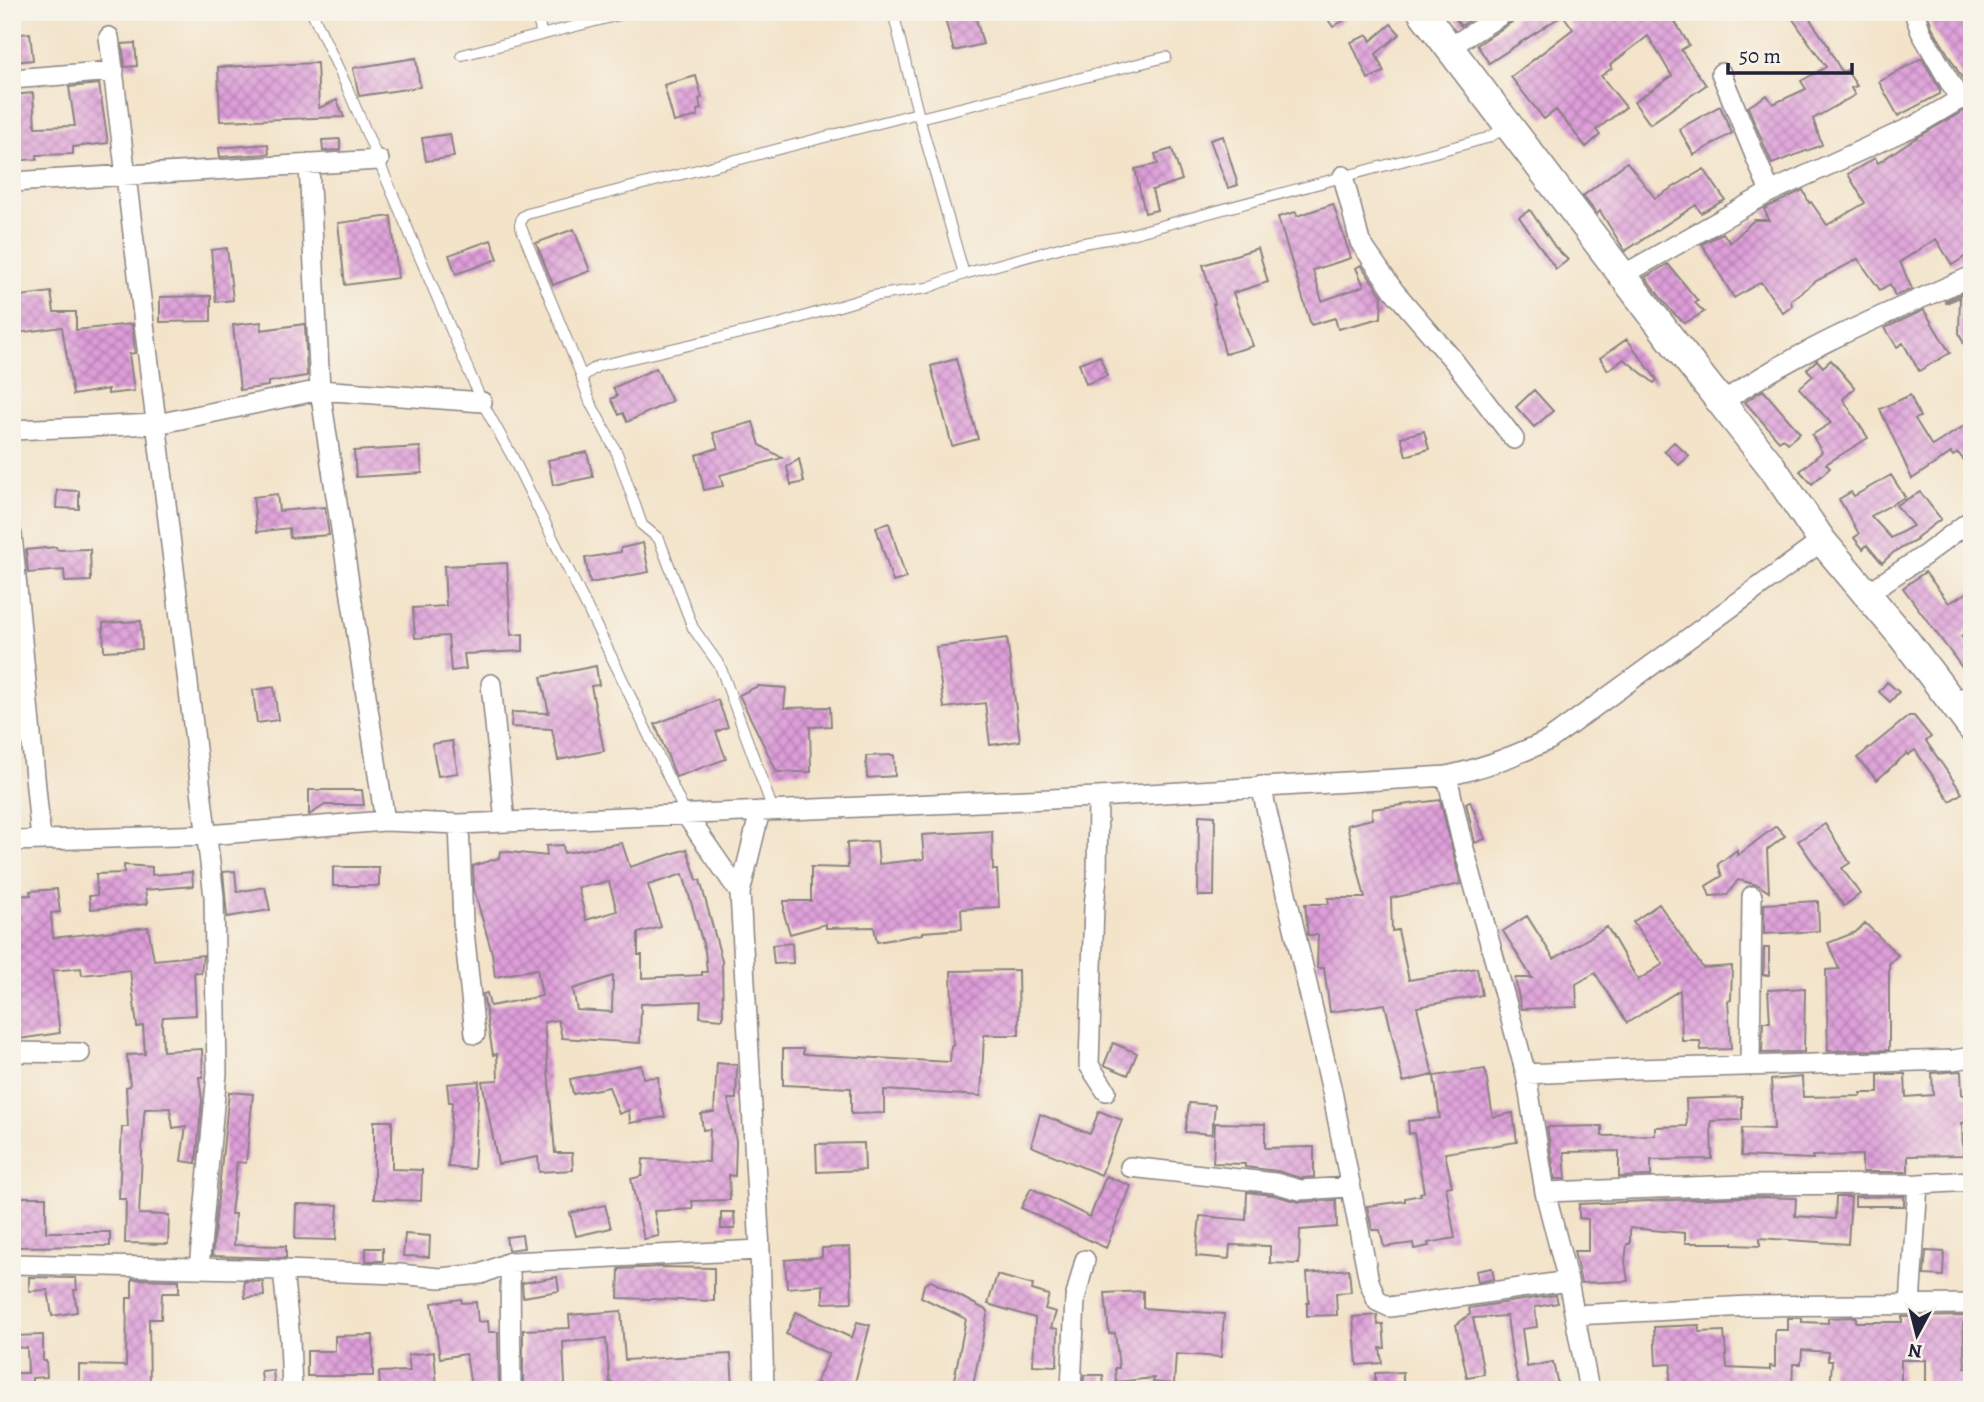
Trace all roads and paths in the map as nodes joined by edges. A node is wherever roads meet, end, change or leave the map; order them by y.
1 (312, 12) edge
2 (536, 12) edge
3 (631, 12) edge
4 (893, 12) edge
5 (1422, 12) edge
6 (1506, 12) edge
7 (1914, 12) edge
8 (542, 35) junction
9 (110, 37) dead end
10 (1450, 47) junction
11 (461, 55) dead end
12 (1166, 57) dead end
13 (114, 71) junction
14 (1721, 73) dead end
15 (12, 79) edge
16 (1966, 96) edge
17 (918, 116) junction
18 (1510, 126) junction
19 (379, 160) junction
20 (309, 164) junction
21 (127, 175) junction
22 (1343, 176) junction
23 (12, 182) edge
24 (1770, 192) junction
25 (964, 274) junction
26 (1623, 275) junction
27 (1972, 276) edge
28 (582, 377) junction
29 (320, 390) junction
30 (482, 402) junction
31 (1721, 403) junction
32 (157, 424) junction
33 (12, 430) edge
34 (1514, 439) dead end
35 (1972, 519) edge
36 (12, 535) edge
37 (1822, 541) junction
38 (1866, 594) junction
39 (491, 684) dead end
40 (1963, 699) edge
41 (1972, 729) edge
42 (1447, 776) junction
43 (1261, 786) junction
44 (1098, 797) junction
45 (766, 811) junction
46 (686, 815) junction
47 (385, 821) junction
48 (505, 822) junction
49 (458, 824) junction
50 (208, 835) junction
51 (41, 840) junction
52 (12, 841) edge
53 (740, 893) junction
54 (1752, 896) dead end
55 (475, 1034) dead end
56 (12, 1052) edge
57 (80, 1053) dead end
58 (1972, 1057) edge
59 (1751, 1066) junction
60 (1526, 1074) junction
61 (1106, 1091) dead end
62 (1130, 1167) dead end
63 (1972, 1181) edge
64 (1918, 1184) junction
65 (1350, 1187) junction
66 (1545, 1192) junction
67 (760, 1250) junction
68 (1085, 1260) dead end
69 (510, 1262) junction
70 (12, 1264) edge
71 (199, 1268) junction
72 (283, 1270) junction
73 (1568, 1281) junction
74 (1972, 1304) edge
75 (1910, 1305) junction
76 (1575, 1315) junction
77 (292, 1390) edge
78 (511, 1390) edge
79 (764, 1390) edge
80 (1071, 1390) edge
81 (1589, 1390) edge

1 - 19 lane
2 - 8 lane
3 - 8 lane
4 - 17 lane
5 - 10 street
6 - 10 street
7 - 16 street
8 - 11 lane
9 - 13 street
10 - 18 street
12 - 17 lane
13 - 15 street
13 - 21 street
14 - 24 street
16 - 24 street
17 - 25 lane
17 - 28 lane
18 - 22 lane
18 - 26 street
19 - 20 street
19 - 30 lane
20 - 21 street
20 - 29 street
21 - 23 street
21 - 32 street
22 - 25 lane
22 - 34 street
24 - 26 street
25 - 28 lane
26 - 31 street
27 - 31 street
28 - 45 lane
29 - 30 street
29 - 32 street
29 - 47 street
30 - 46 lane
31 - 37 street
32 - 33 street
32 - 50 street
35 - 38 street
36 - 51 street
37 - 38 street
37 - 42 street
38 - 40 street
39 - 48 street
40 - 41 street
42 - 43 street
42 - 60 street
43 - 44 street
43 - 65 street
44 - 45 street
44 - 61 street
45 - 46 street
45 - 53 street
46 - 48 street
46 - 53 street
47 - 49 street
47 - 50 street
48 - 49 street
49 - 55 street
50 - 51 street
50 - 71 street
51 - 52 street
53 - 67 street
54 - 59 street
56 - 57 street
58 - 59 street
59 - 60 street
60 - 66 street
62 - 65 street
63 - 64 street
64 - 66 street
64 - 75 street
65 - 73 street
66 - 73 street
67 - 69 street
67 - 79 street
68 - 80 street
69 - 72 street
69 - 78 street
70 - 71 street
71 - 72 street
72 - 77 street
73 - 76 street
74 - 75 street
75 - 76 street
76 - 81 street

